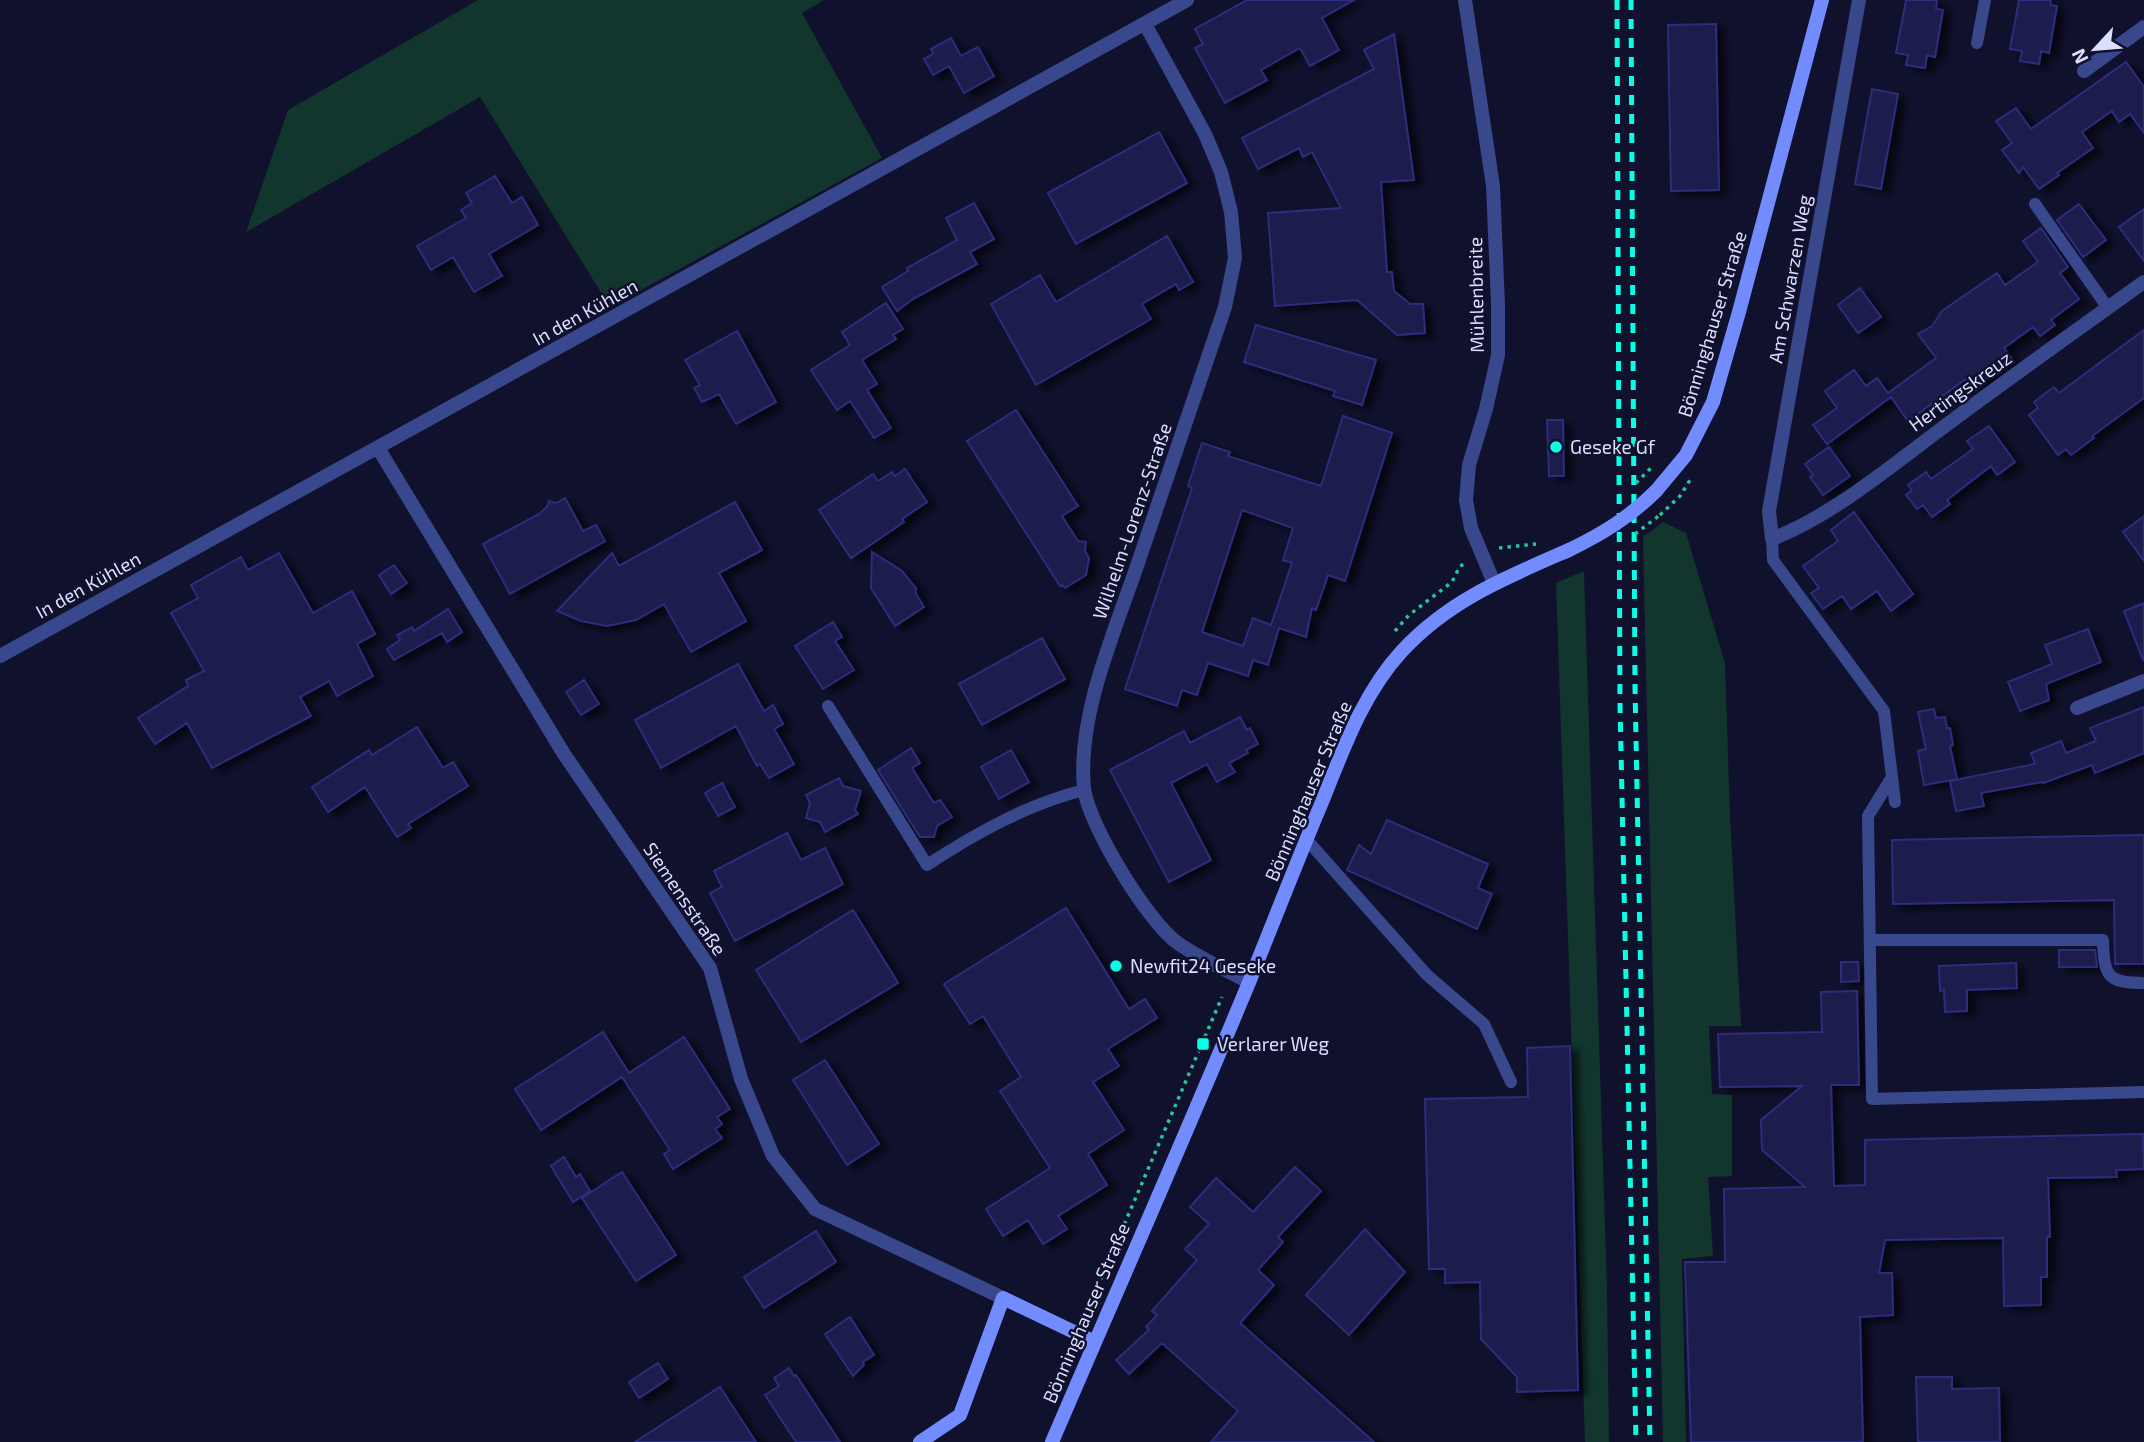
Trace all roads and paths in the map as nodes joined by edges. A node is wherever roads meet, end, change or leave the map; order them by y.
1 (1187, 0) edge
2 (1465, 0) edge
3 (1822, 0) edge
4 (1860, 0) edge
5 (1985, 0) edge
6 (1145, 24) junction
7 (2144, 27) edge
8 (1977, 43) dead end
9 (2084, 71) dead end
10 (2035, 204) dead end
11 (2144, 282) edge
12 (2108, 307) junction
13 (378, 449) junction
14 (1652, 467) dead end
15 (1629, 490) dead end
16 (1772, 540) junction
17 (1494, 583) junction
18 (0, 656) edge
19 (2144, 681) edge
20 (828, 706) dead end
21 (2077, 708) dead end
22 (1892, 777) junction
23 (1084, 790) junction
24 (1895, 802) dead end
25 (1306, 839) junction
26 (1870, 940) junction
27 (1249, 982) junction
28 (2144, 983) edge
29 (1511, 1082) dead end
30 (2144, 1091) edge
31 (1003, 1298) junction
32 (1095, 1342) junction
33 (920, 1442) edge
34 (1052, 1442) edge

1 - 6 street, In den Kühlen
2 - 17 street, Mühlenbreite
3 - 17 main road, Bönninghauser Straße, bridge
4 - 16 street, Am Schwarzen Weg
5 - 8 lane
6 - 13 street, In den Kühlen
6 - 23 street, Wilhelm-Lorenz-Straße
7 - 9 street
10 - 12 lane
11 - 12 street, Hertingskreuz
12 - 16 street, Hertingskreuz
13 - 18 street, In den Kühlen
13 - 31 street, Siemensstraße
14 - 15 path, bridge
16 - 22 lane
17 - 25 main road, Bönninghauser Straße
19 - 21 street
20 - 23 lane
22 - 24 lane
22 - 26 lane
23 - 27 street, Wilhelm-Lorenz-Straße
25 - 27 main road, Bönninghauser Straße
25 - 29 lane
26 - 28 lane
26 - 30 lane
27 - 32 main road, Bönninghauser Straße
31 - 32 main road
31 - 33 main road
32 - 34 main road, Bönninghauser Straße

